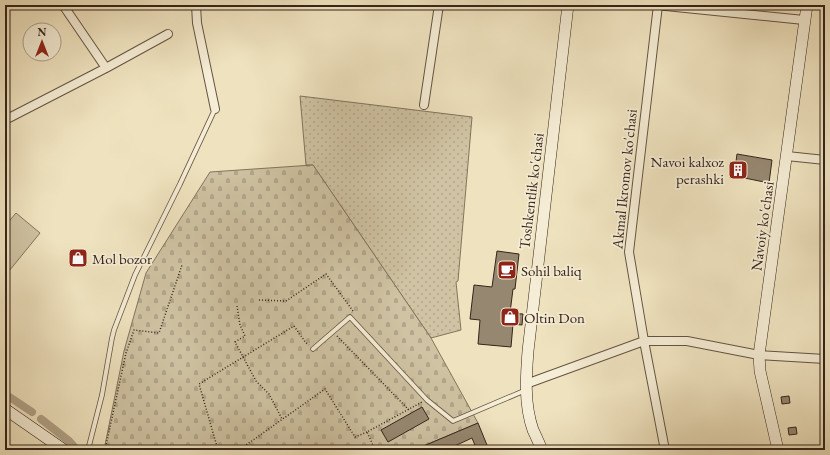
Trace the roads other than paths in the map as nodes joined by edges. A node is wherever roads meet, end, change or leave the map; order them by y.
1 (63, 5) edge
2 (196, 5) edge
3 (439, 5) edge
4 (568, 5) edge
5 (657, 5) edge
6 (806, 5) edge
7 (804, 20) junction
8 (168, 34) dead end
9 (106, 68) junction
10 (424, 105) dead end
11 (215, 109) joint
12 (5, 120) edge
13 (787, 156) junction
14 (825, 160) edge
15 (644, 341) junction
16 (313, 349) road end
17 (759, 355) junction
18 (825, 359) edge
19 (526, 387) junction
20 (5, 408) edge
21 (64, 450) edge
22 (85, 450) edge
23 (542, 450) edge
24 (666, 450) edge
25 (778, 450) edge

1 - 9 street
2 - 11 street
3 - 10 street
4 - 19 street, Toshkentlik ko'chasi
5 - 7 street
5 - 15 street, Akmal Ikromov ko'chasi
6 - 7 street, Navoiy ko'chasi
7 - 13 street, Navoiy ko'chasi
8 - 9 street
9 - 12 street
11 - 22 lane
13 - 14 street
13 - 17 street, Navoiy ko'chasi
15 - 17 street
15 - 19 street
15 - 24 street, Akmal Ikromov ko'chasi
16 - 19 lane
17 - 18 street
17 - 25 street, Navoiy ko'chasi
19 - 23 street, Toshkentlik ko'chasi
20 - 21 street

